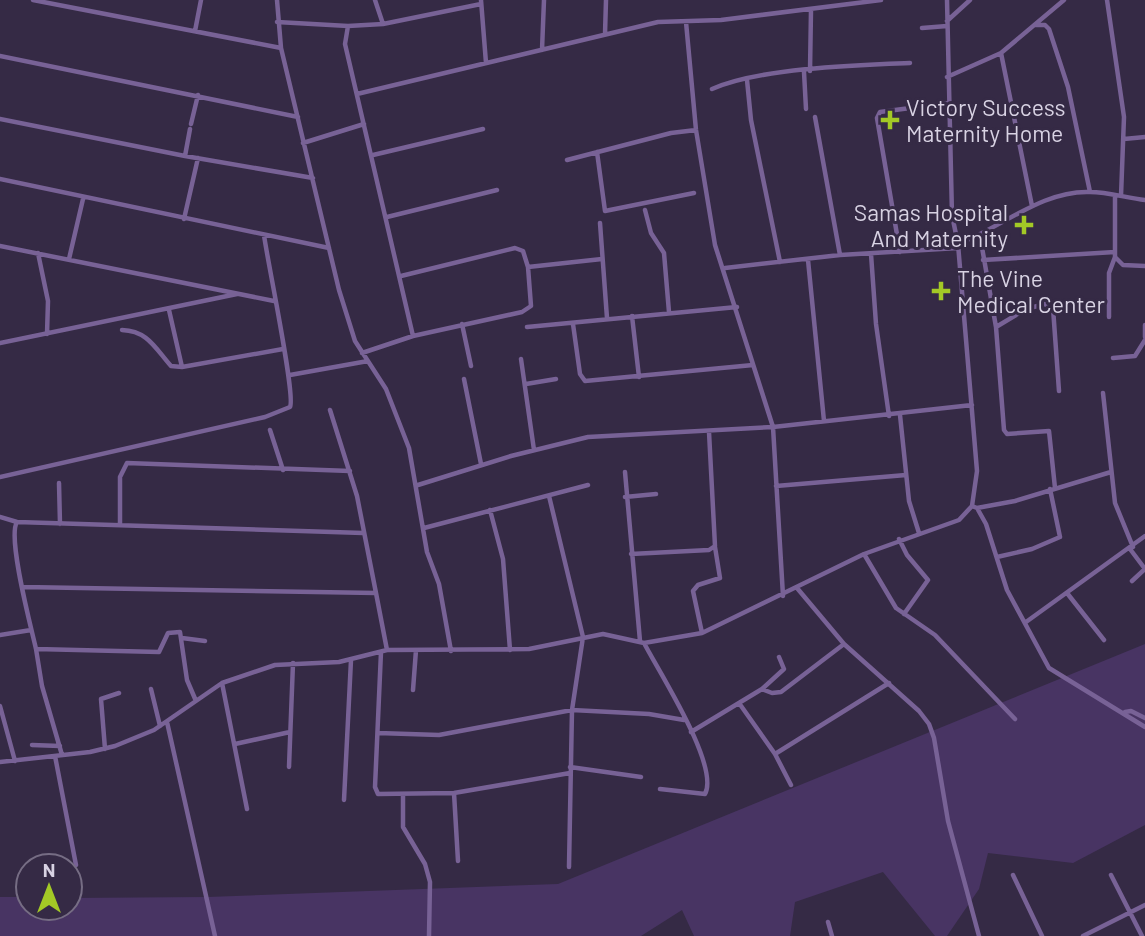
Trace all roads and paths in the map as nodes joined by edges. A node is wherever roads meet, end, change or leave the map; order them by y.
1 (33, 0) edge
2 (201, 0) edge
3 (276, 0) edge
4 (375, 0) edge
5 (544, 0) edge
6 (606, 0) edge
7 (881, 0) edge
8 (947, 0) edge
9 (970, 0) edge
10 (1064, 0) edge
11 (1107, 0) edge
12 (481, 2) edge
13 (811, 9) junction
14 (277, 22) junction
15 (686, 22) junction
16 (383, 24) junction
17 (947, 24) junction
18 (1035, 25) junction
19 (348, 26) junction
20 (922, 28) dead end
21 (195, 31) junction
22 (605, 34) junction
23 (281, 48) junction
24 (542, 50) junction
25 (1001, 54) junction
26 (0, 56) edge
27 (910, 63) dead end
28 (486, 64) junction
29 (807, 71) junction
30 (947, 77) junction
31 (747, 80) junction
32 (712, 89) dead end
33 (357, 94) junction
34 (198, 95) junction
35 (948, 103) junction
36 (806, 109) dead end
37 (298, 117) junction
38 (815, 117) dead end
39 (0, 119) edge
40 (364, 124) junction
41 (483, 128) dead end
42 (696, 130) junction
43 (1145, 137) edge
44 (1124, 139) junction
45 (303, 143) junction
46 (597, 152) junction
47 (373, 155) junction
48 (185, 156) junction
49 (198, 158) junction
50 (567, 160) dead end
51 (313, 178) junction
52 (0, 179) edge
53 (497, 190) dead end
54 (1090, 192) junction
55 (694, 193) dead end
56 (1118, 196) junction
57 (83, 199) junction
58 (1145, 201) edge
59 (1032, 206) junction
60 (645, 210) dead end
61 (387, 217) junction
62 (184, 219) junction
63 (600, 223) dead end
64 (264, 235) junction
65 (980, 236) junction
66 (0, 246) edge
67 (958, 246) junction
68 (329, 248) junction
69 (38, 253) junction
70 (900, 253) junction
71 (871, 254) junction
72 (1115, 254) junction
73 (839, 255) junction
74 (69, 259) junction
75 (602, 259) junction
76 (807, 260) junction
77 (983, 260) junction
78 (780, 262) junction
79 (1145, 266) edge
80 (528, 267) junction
81 (724, 268) junction
82 (401, 276) junction
83 (237, 294) junction
84 (274, 301) junction
85 (737, 307) junction
86 (169, 310) junction
87 (669, 312) junction
88 (632, 316) junction
89 (1109, 317) dead end
90 (607, 318) junction
91 (462, 324) junction
92 (573, 324) junction
93 (1145, 325) edge
94 (527, 327) dead end
95 (996, 327) junction
96 (122, 330) dead end
97 (47, 334) junction
98 (413, 336) junction
99 (1145, 339) edge
100 (0, 343) edge
101 (283, 349) junction
102 (362, 353) junction
103 (1113, 358) dead end
104 (522, 359) dead end
105 (368, 361) junction
106 (753, 365) junction
107 (471, 366) dead end
108 (182, 367) junction
109 (289, 375) junction
110 (639, 377) junction
111 (464, 379) dead end
112 (556, 379) dead end
113 (526, 384) junction
114 (1059, 391) dead end
115 (1103, 393) dead end
116 (972, 405) junction
117 (330, 410) dead end
118 (900, 415) junction
119 (889, 416) junction
120 (824, 421) junction
121 (773, 427) junction
122 (270, 430) dead end
123 (709, 432) junction
124 (534, 450) junction
125 (481, 464) junction
126 (284, 470) junction
127 (350, 471) junction
128 (625, 472) dead end
129 (1111, 472) junction
130 (906, 475) junction
131 (0, 477) edge
132 (59, 483) dead end
133 (418, 485) junction
134 (589, 485) dead end
135 (776, 486) junction
136 (1052, 488) junction
137 (656, 494) dead end
138 (549, 496) junction
139 (625, 497) junction
140 (974, 507) junction
141 (490, 510) junction
142 (0, 517) edge
143 (17, 522) junction
144 (60, 524) junction
145 (120, 525) junction
146 (424, 528) junction
147 (363, 533) junction
148 (919, 533) junction
149 (1145, 536) edge
150 (899, 539) junction
151 (715, 546) junction
152 (1131, 548) junction
153 (631, 554) junction
154 (864, 554) junction
155 (997, 557) junction
156 (1132, 581) dead end
157 (23, 587) junction
158 (797, 588) junction
159 (376, 593) junction
160 (1067, 593) junction
161 (782, 596) junction
162 (904, 614) junction
163 (1026, 622) junction
164 (32, 630) junction
165 (702, 633) junction
166 (0, 635) edge
167 (583, 637) junction
168 (182, 638) junction
169 (205, 640) dead end
170 (1104, 640) dead end
171 (642, 643) junction
172 (844, 644) junction
173 (36, 649) junction
174 (416, 650) junction
175 (510, 650) junction
176 (384, 651) junction
177 (451, 652) junction
178 (779, 657) dead end
179 (351, 660) junction
180 (293, 663) junction
181 (222, 683) junction
182 (889, 683) junction
183 (762, 688) junction
184 (151, 689) dead end
185 (413, 690) dead end
186 (119, 692) dead end
187 (196, 701) junction
188 (739, 703) junction
189 (0, 706) edge
190 (572, 710) junction
191 (1125, 712) junction
192 (1145, 718) edge
193 (1015, 719) dead end
194 (684, 720) junction
195 (167, 722) junction
196 (160, 726) junction
197 (1145, 727) edge
198 (290, 732) junction
199 (691, 732) junction
200 (378, 733) junction
201 (234, 744) junction
202 (32, 745) dead end
203 (60, 746) junction
204 (105, 748) junction
205 (775, 754) junction
206 (62, 755) junction
207 (55, 756) junction
208 (15, 761) junction
209 (0, 762) edge
210 (289, 767) dead end
211 (570, 770) junction
212 (641, 777) dead end
213 (791, 785) dead end
214 (660, 789) dead end
215 (454, 793) junction
216 (404, 796) junction
217 (344, 800) dead end
218 (247, 809) dead end
219 (73, 852) edge
220 (458, 861) dead end
221 (569, 867) dead end
222 (1111, 875) dead end
223 (1013, 876) dead end
224 (1145, 905) edge
225 (1130, 913) junction
226 (828, 922) dead end
227 (215, 936) edge
228 (429, 936) edge
229 (832, 936) edge
230 (979, 936) edge
231 (1042, 936) edge
232 (1083, 936) edge
233 (1142, 936) edge

1 - 21 street
2 - 21 street
3 - 14 street
4 - 16 street
5 - 24 street
6 - 22 street
7 - 13 street
8 - 17 street
9 - 17 street
10 - 18 street
11 - 44 street
12 - 16 street
12 - 28 street
13 - 15 street
13 - 29 street
14 - 19 street
14 - 23 street
15 - 22 street
15 - 42 street
16 - 19 street
17 - 20 street
17 - 30 street
18 - 25 street
18 - 54 street
19 - 33 street
21 - 23 street
22 - 24 street
23 - 37 street
24 - 28 street
25 - 30 street
25 - 59 street
26 - 34 street
27 - 29 street
28 - 33 street
29 - 31 street
29 - 36 street
30 - 35 street
31 - 32 street
31 - 78 street
33 - 40 street
34 - 37 street
34 - 48 street
35 - 67 street
35 - 70 street
37 - 45 street
38 - 73 street
39 - 48 street
40 - 45 street
40 - 47 street
41 - 47 street
42 - 46 street
42 - 81 street
43 - 44 street
44 - 56 street
45 - 51 street
46 - 50 street
46 - 55 street
47 - 61 street
48 - 49 street
49 - 51 street
49 - 62 street
51 - 68 street
52 - 57 street
53 - 61 street
54 - 56 street
54 - 59 street
56 - 58 street
56 - 72 street
57 - 62 street
57 - 74 street
59 - 65 street
60 - 87 street
61 - 82 street
62 - 64 street
63 - 75 street
64 - 68 street
64 - 84 street
65 - 67 street
65 - 77 street
66 - 69 street
67 - 70 street
67 - 116 street
68 - 102 street
69 - 74 street
69 - 97 street
70 - 71 street
71 - 73 street
71 - 119 street
72 - 77 street
72 - 79 street
72 - 89 street
73 - 76 street
74 - 83 street
75 - 80 street
75 - 90 street
76 - 78 street
76 - 120 street
77 - 95 street
78 - 81 street
80 - 82 street
80 - 91 street
81 - 85 street
82 - 98 street
83 - 84 street
83 - 86 street
84 - 101 street
85 - 87 street
85 - 106 street
86 - 97 street
86 - 108 street
87 - 88 street
88 - 90 street
88 - 110 street
90 - 92 street
91 - 98 street
91 - 107 street
92 - 94 street
92 - 110 street
93 - 99 street
95 - 114 street
95 - 136 street
96 - 108 street
97 - 100 street
98 - 102 street
99 - 103 street
101 - 108 street
101 - 109 street
102 - 105 street
104 - 113 street
105 - 109 street
105 - 133 street
106 - 110 street
106 - 121 street
109 - 131 street
111 - 125 street
112 - 113 street
113 - 124 street
115 - 129 street
116 - 118 street
116 - 140 street
117 - 127 street
118 - 119 street
118 - 130 street
119 - 120 street
120 - 121 street
121 - 123 street
121 - 135 street
122 - 126 street
123 - 124 street
123 - 151 street
124 - 125 street
125 - 133 street
126 - 127 street
126 - 145 street
127 - 147 street
128 - 139 street
129 - 136 street
129 - 152 street
130 - 135 street
130 - 148 street
132 - 144 street
133 - 146 street
134 - 138 street
135 - 161 street
136 - 140 street
136 - 155 street
137 - 139 street
138 - 141 street
138 - 167 street
139 - 153 street
140 - 148 street
140 - 155 street
141 - 146 street
141 - 175 street
142 - 143 street
143 - 144 street
143 - 157 street
144 - 145 street
145 - 147 street
146 - 177 street
147 - 159 street
148 - 150 street
149 - 152 street
150 - 154 street
150 - 162 street
151 - 153 street
151 - 165 street
152 - 156 street
152 - 160 street
153 - 171 street
154 - 158 street
154 - 162 street
155 - 163 street
157 - 159 street
157 - 164 street
158 - 161 street
158 - 172 street
159 - 176 street
160 - 163 street
160 - 170 street
161 - 165 street
162 - 193 street
163 - 191 street
164 - 166 street
164 - 173 street
165 - 171 street
167 - 171 street
167 - 175 street
167 - 190 street
168 - 169 street
168 - 173 street
168 - 187 street
171 - 194 street
172 - 182 street
172 - 183 street
173 - 203 street
174 - 176 street
174 - 177 street
174 - 185 street
175 - 177 street
176 - 179 street
176 - 200 street
178 - 183 street
179 - 180 street
179 - 217 street
180 - 181 street
180 - 198 street
181 - 187 street
181 - 201 street
182 - 205 street
182 - 230 street
183 - 188 street
184 - 196 street
186 - 204 street
187 - 195 street
188 - 199 street
188 - 205 street
189 - 208 street
190 - 194 street
190 - 200 street
190 - 211 street
191 - 192 street
191 - 197 street
194 - 199 street
195 - 196 street
195 - 227 street
196 - 204 street
198 - 201 street
198 - 210 street
199 - 214 street
200 - 216 street
201 - 218 street
202 - 203 street
203 - 206 street
204 - 206 street
205 - 213 street
206 - 207 street
207 - 208 street
207 - 219 street
208 - 209 street
211 - 212 street
211 - 215 street
211 - 221 street
215 - 216 street
215 - 220 street
216 - 228 street
222 - 225 street
223 - 231 street
224 - 225 street
225 - 232 street
225 - 233 street
226 - 229 street

